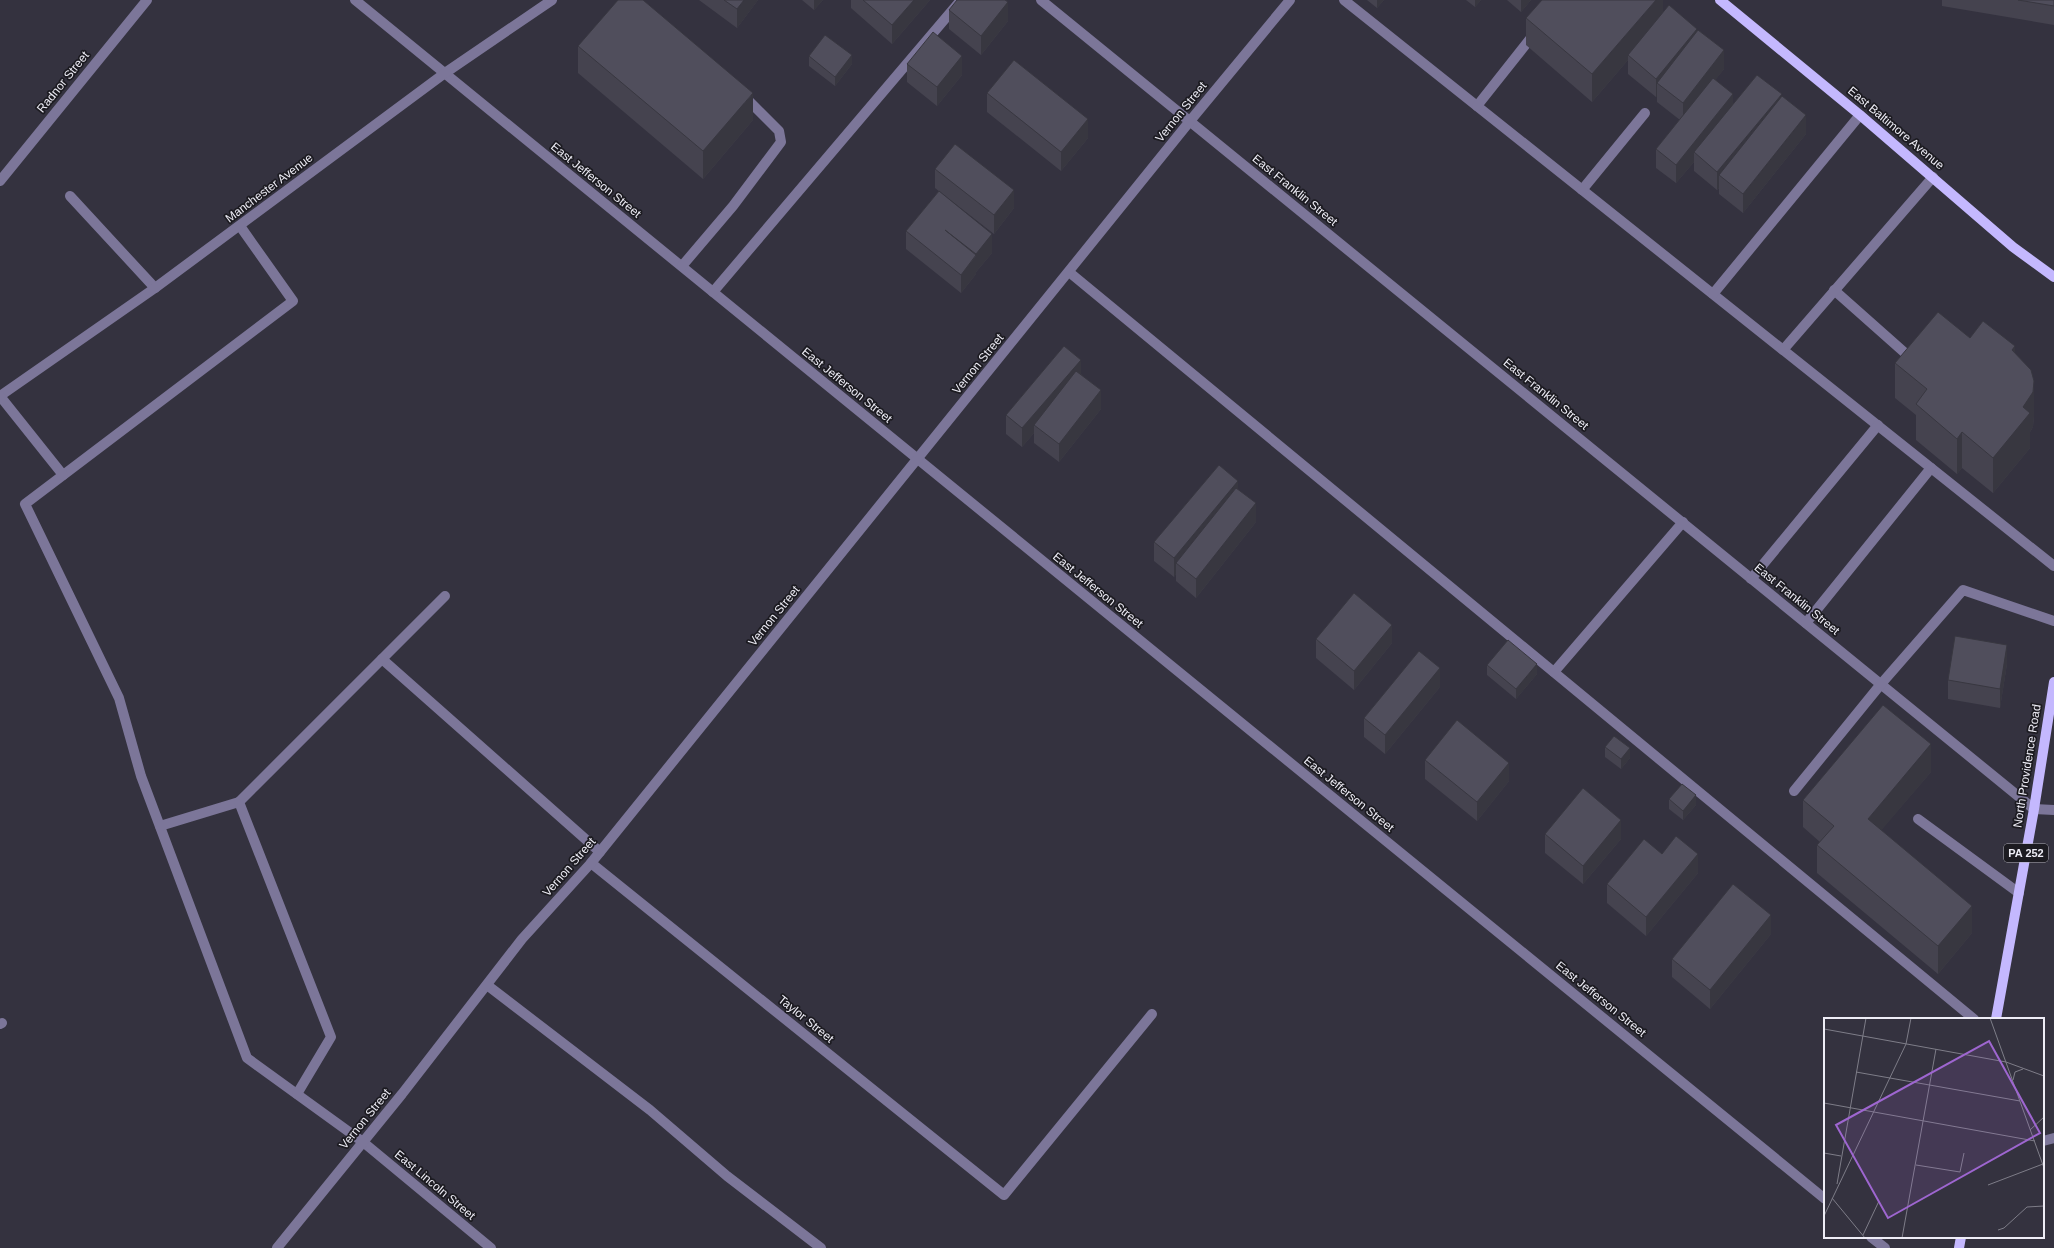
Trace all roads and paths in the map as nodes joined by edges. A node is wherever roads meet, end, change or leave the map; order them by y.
1 (147, 0) edge
2 (355, 0) edge
3 (552, 0) edge
4 (961, 0) edge
5 (1041, 0) edge
6 (1290, 0) edge
7 (1344, 0) edge
8 (1720, 0) edge
9 (1541, 25) edge
10 (445, 73) junction
11 (737, 89) edge
12 (1477, 106) junction
13 (1645, 113) dead end
14 (1860, 115) junction
15 (1190, 121) junction
16 (1933, 177) junction
17 (0, 181) edge
18 (1582, 190) junction
19 (70, 196) dead end
20 (240, 226) junction
21 (682, 266) junction
22 (1069, 272) junction
23 (2054, 277) edge
24 (155, 288) junction
25 (1834, 290) junction
26 (713, 292) junction
27 (1713, 294) junction
28 (1783, 350) junction
29 (1905, 353) edge
30 (0, 396) edge
31 (1878, 425) junction
32 (918, 460) junction
33 (1931, 468) junction
34 (63, 475) junction
35 (1683, 522) junction
36 (2054, 566) edge
37 (1751, 579) junction
38 (445, 596) dead end
39 (2054, 621) edge
40 (1806, 623) junction
41 (382, 659) junction
42 (1554, 672) junction
43 (2054, 682) edge
44 (1881, 684) junction
45 (1794, 791) dead end
46 (239, 802) junction
47 (2034, 809) junction
48 (2054, 810) edge
49 (1918, 819) dead end
50 (160, 826) junction
51 (600, 852) junction
52 (591, 863) junction
53 (2019, 893) junction
54 (487, 985) junction
55 (1152, 1014) dead end
56 (1973, 1018) edge
57 (1996, 1018) edge
58 (297, 1094) junction
59 (2054, 1138) edge
60 (2044, 1141) edge
61 (363, 1142) junction
62 (1824, 1198) edge
63 (1872, 1238) edge
64 (1961, 1238) edge
65 (277, 1248) edge
66 (491, 1248) edge
67 (821, 1248) edge
68 (1885, 1248) edge
69 (1959, 1248) edge

1 - 17 street, Radnor Street
2 - 10 street, East Jefferson Street
3 - 10 street, Manchester Avenue
4 - 26 street
5 - 15 street, East Franklin Street
6 - 15 street, Vernon Street
7 - 12 street
8 - 14 main road, East Baltimore Avenue
9 - 12 street
10 - 20 street, Manchester Avenue
10 - 21 street, East Jefferson Street
11 - 21 street
12 - 18 street
13 - 18 street
14 - 16 main road, East Baltimore Avenue
14 - 27 street
15 - 22 street, Vernon Street
15 - 35 street, East Franklin Street
16 - 23 main road, East Baltimore Avenue
16 - 25 street
18 - 27 street
19 - 24 street
20 - 24 street, Manchester Avenue
20 - 34 street
21 - 26 street, East Jefferson Street
22 - 32 street, Vernon Street
22 - 42 street
24 - 30 street, Manchester Avenue
25 - 28 street
25 - 29 street
26 - 32 street, East Jefferson Street
27 - 28 street
28 - 31 street
30 - 34 street
31 - 33 street
31 - 37 street
32 - 51 street, Vernon Street
32 - 62 street, East Jefferson Street
33 - 36 street
33 - 40 street
34 - 50 street, East Lincoln Street
35 - 37 street, East Franklin Street
35 - 42 street
37 - 40 street, East Franklin Street
38 - 41 street
39 - 44 street
40 - 44 street, East Franklin Street
41 - 46 street
41 - 51 street
42 - 56 street
43 - 47 main road, North Providence Road / PA 252
44 - 45 street
44 - 47 street, East Franklin Street
46 - 50 street
46 - 58 street
47 - 48 street
47 - 53 main road, North Providence Road / PA 252
49 - 53 street
50 - 58 street, East Lincoln Street
51 - 52 street, Vernon Street
52 - 54 street, Vernon Street
52 - 55 street, Taylor Street
53 - 57 main road, North Providence Road / PA 252
54 - 61 street, Vernon Street
54 - 67 street
58 - 61 street, East Lincoln Street
59 - 60 street
61 - 65 street, Vernon Street
61 - 66 street, East Lincoln Street
63 - 68 street
64 - 69 main road

